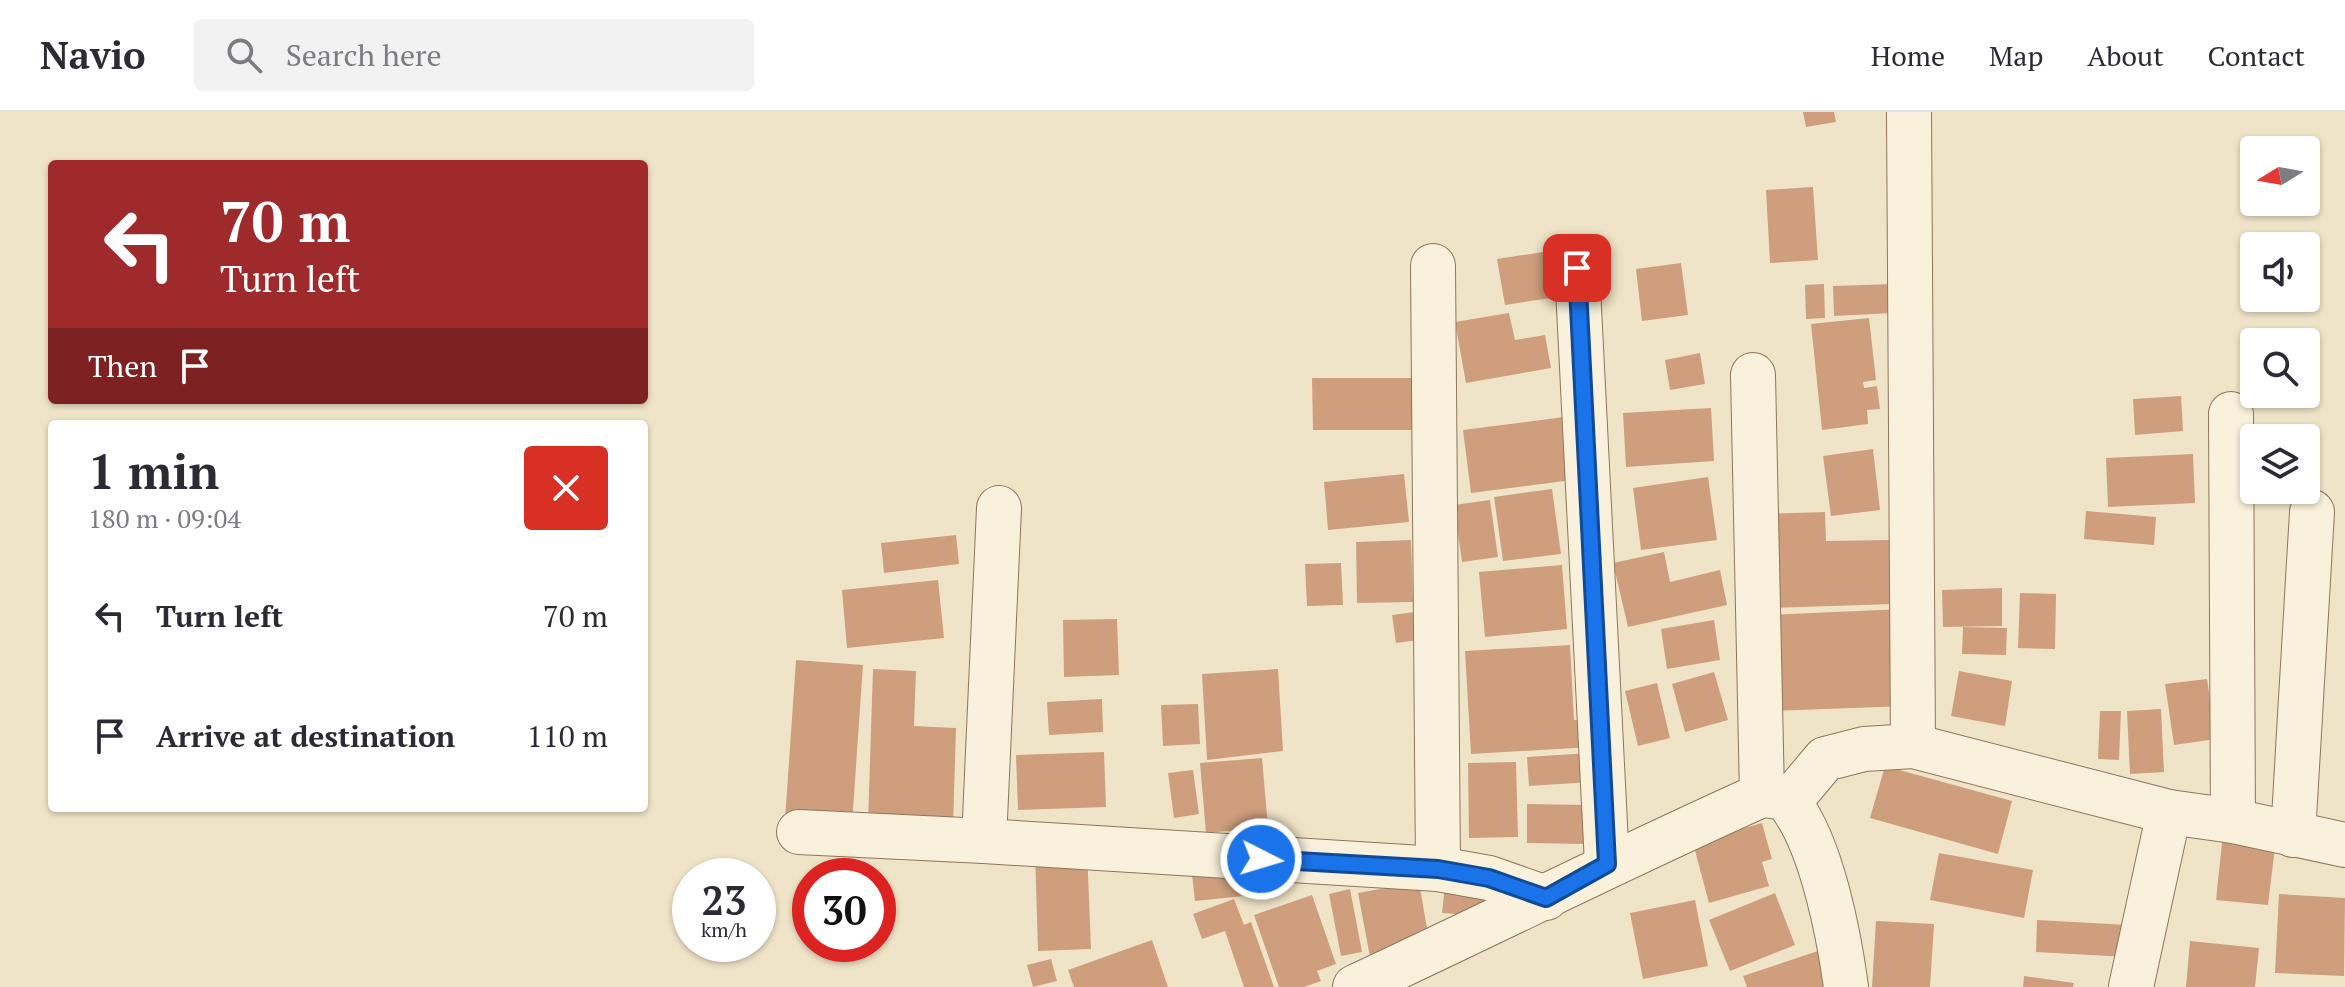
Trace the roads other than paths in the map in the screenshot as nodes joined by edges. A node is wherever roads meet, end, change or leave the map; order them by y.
1 (1909, 112) edge
2 (1433, 266) dead end
3 (1577, 268) dead end
4 (1753, 375) dead end
5 (2231, 414) dead end
6 (999, 508) dead end
7 (2312, 512) dead end
8 (1913, 746) junction
9 (1775, 799) junction
10 (2169, 812) junction
11 (2233, 821) junction
12 (799, 832) dead end
13 (2293, 835) junction
14 (984, 841) junction
15 (2345, 845) edge
16 (1607, 864) junction
17 (1438, 869) junction
18 (1546, 898) junction
19 (1355, 987) edge
20 (1846, 987) edge
21 (2131, 987) edge

1 - 8 street
2 - 17 street
3 - 16 street
4 - 9 street
5 - 11 street
6 - 14 street
7 - 13 street
8 - 9 street
8 - 10 street
9 - 16 street
9 - 20 street
10 - 11 street
10 - 21 street
11 - 13 street
12 - 14 street
13 - 15 street
14 - 17 street
16 - 18 street
17 - 18 street
18 - 19 street

